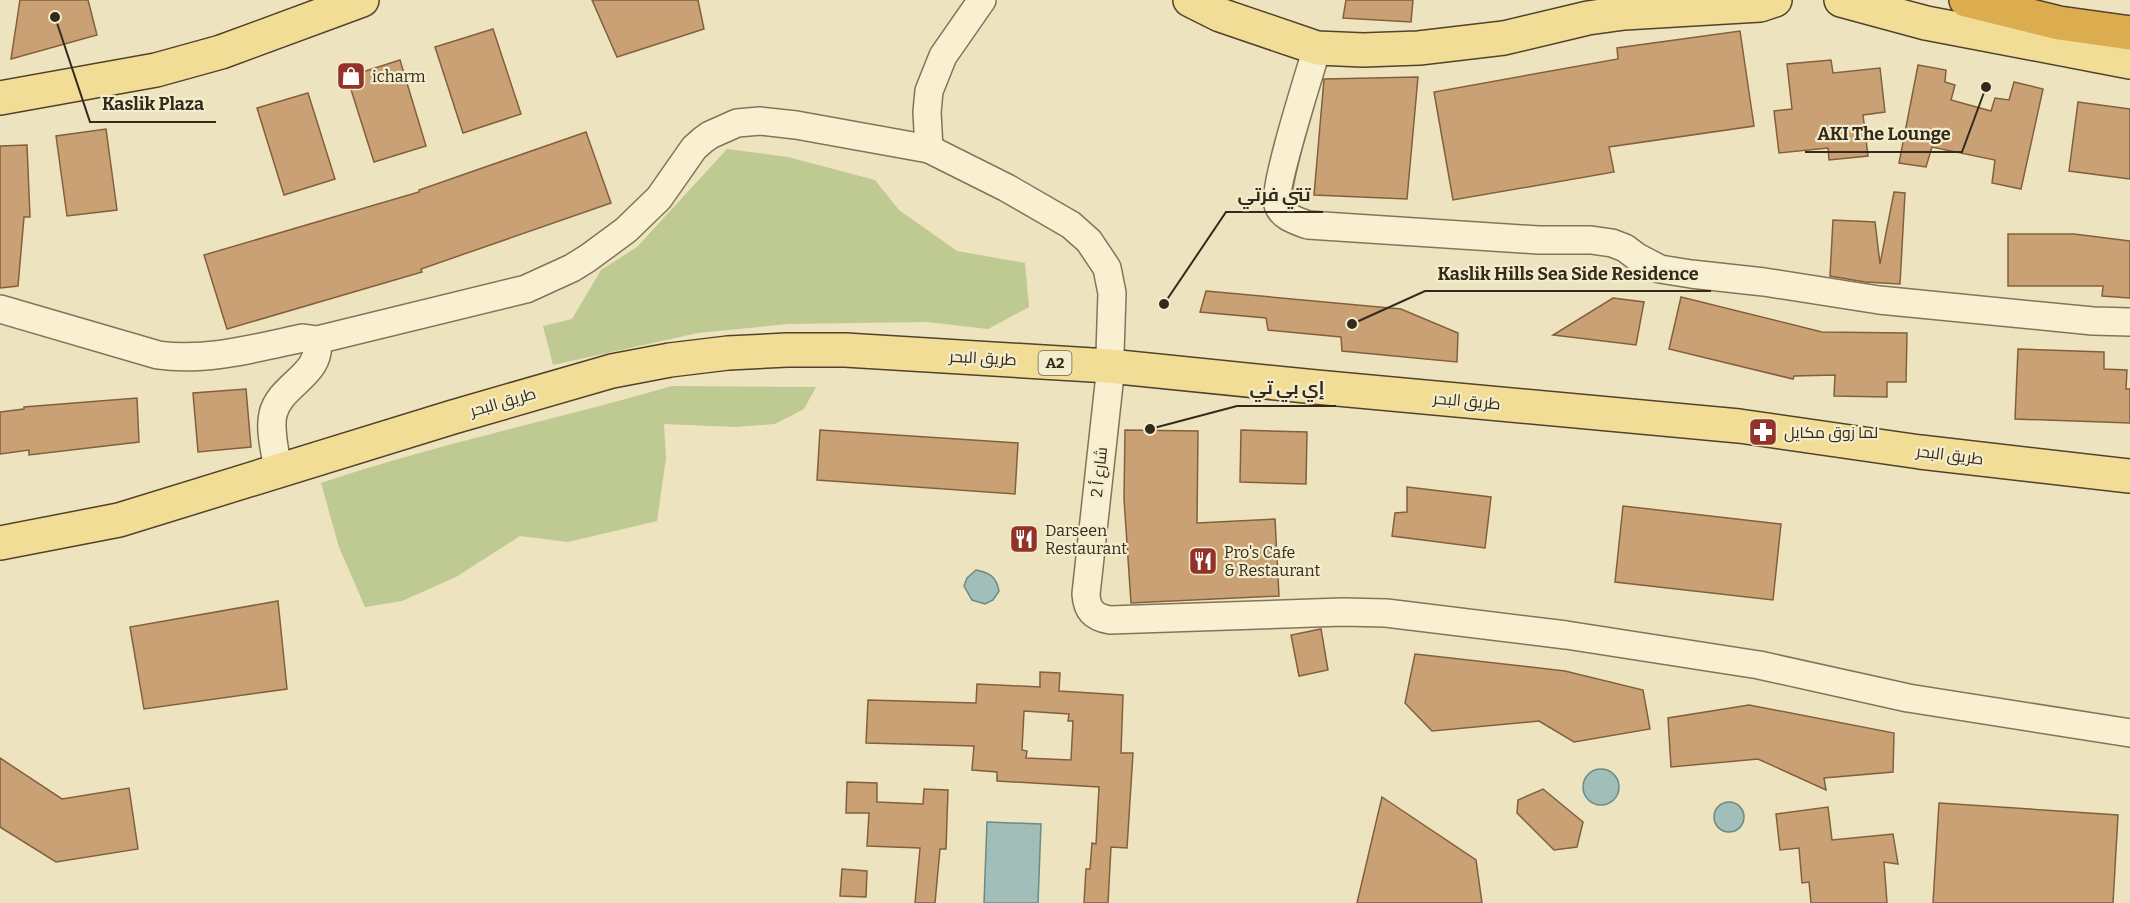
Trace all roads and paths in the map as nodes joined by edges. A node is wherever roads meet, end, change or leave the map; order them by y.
1 (362, 0) edge
2 (982, 0) edge
3 (1190, 0) edge
4 (1625, 0) edge
5 (1775, 0) edge
6 (1841, 0) edge
7 (1966, 0) edge
8 (2052, 0) edge
9 (1588, 18) junction
10 (2130, 24) edge
11 (2130, 33) edge
12 (1317, 48) junction
13 (2130, 62) edge
14 (0, 98) edge
15 (929, 149) junction
16 (0, 309) edge
17 (2130, 322) edge
18 (317, 340) junction
19 (1109, 366) junction
20 (279, 471) junction
21 (2130, 476) edge
22 (0, 543) edge
23 (2130, 733) edge

1 - 14 main road
2 - 15 street
3 - 12 main road
4 - 9 main road
5 - 9 main road
6 - 13 main road
7 - 11 highway
8 - 10 highway
9 - 12 main road
12 - 17 street
15 - 18 street, شارع أ 2
15 - 19 street, شارع أ 2
16 - 18 street, شارع أ 2
18 - 20 street
19 - 20 main road, طريق البحر / A2
19 - 21 main road, طريق البحر / A2
19 - 23 street, شارع أ 2
20 - 22 main road, طريق البحر / A2

